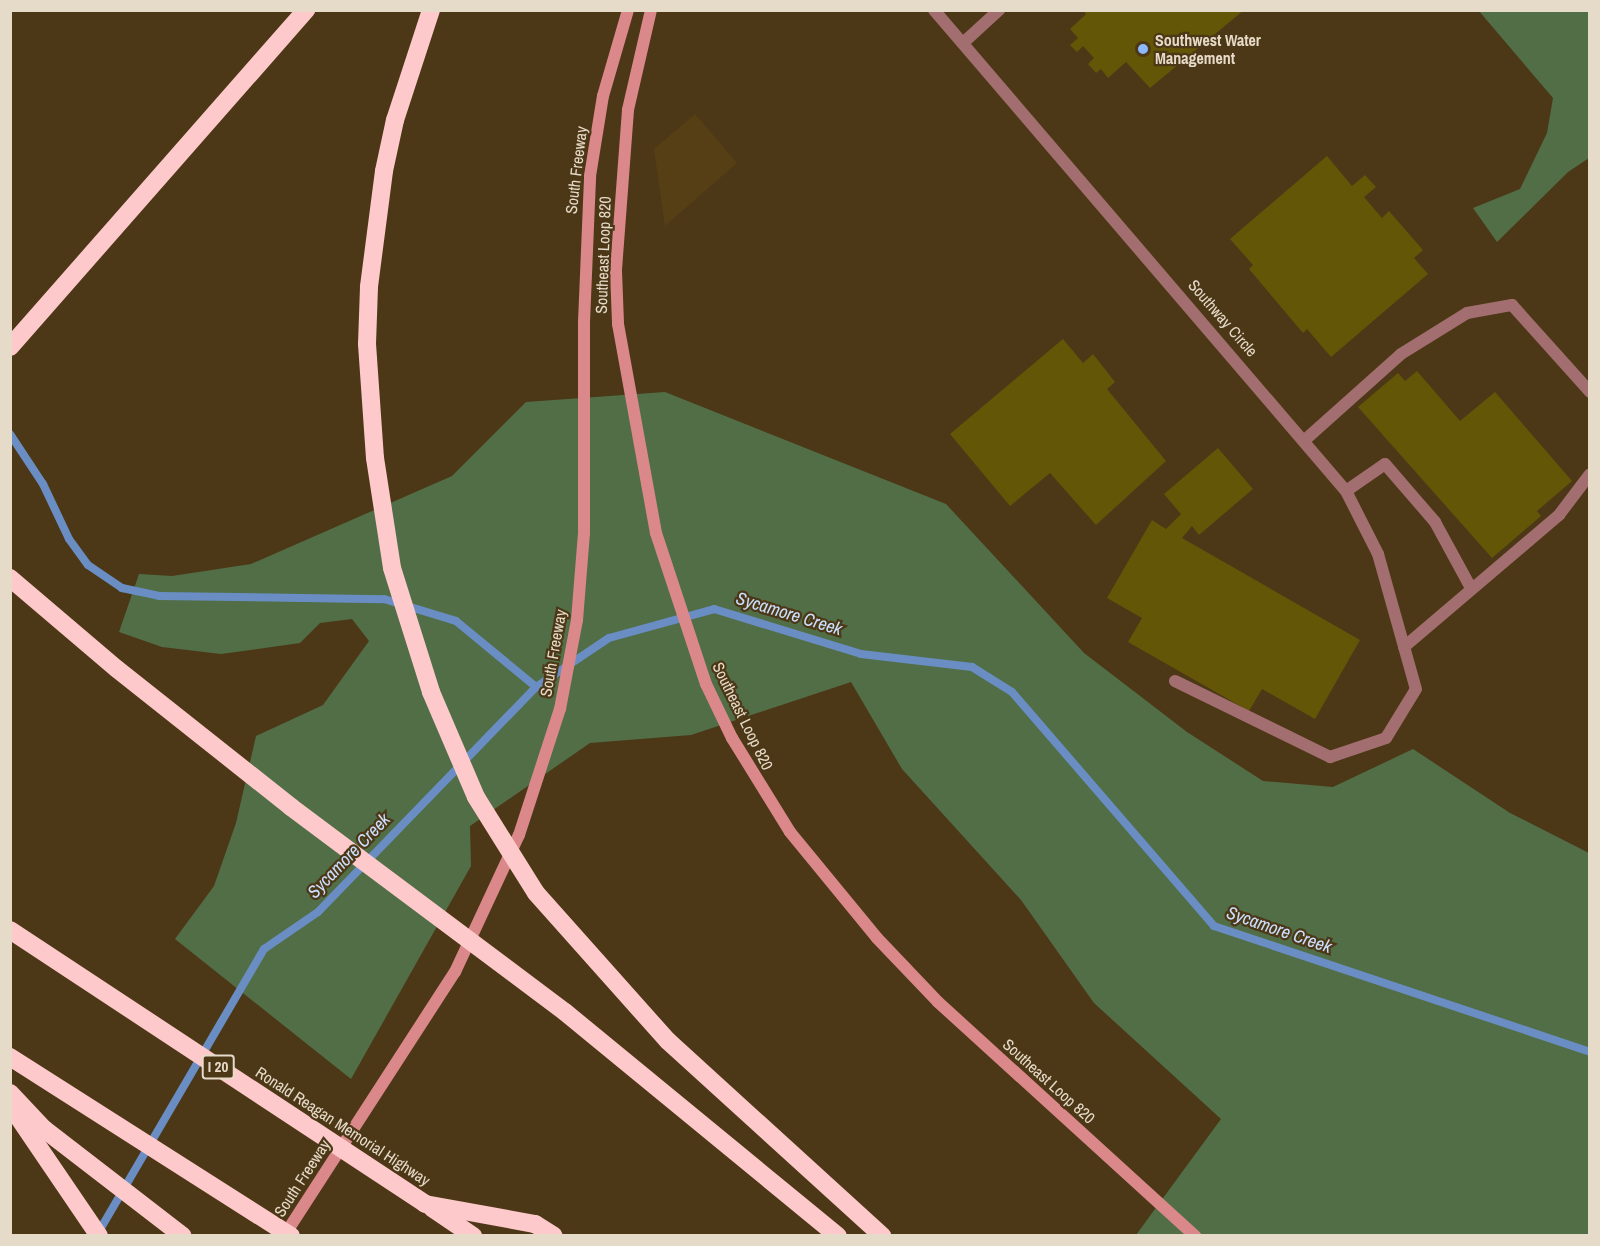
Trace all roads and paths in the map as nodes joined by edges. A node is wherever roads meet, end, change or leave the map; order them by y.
1 (306, 10) edge
2 (431, 10) edge
3 (628, 10) edge
4 (651, 10) edge
5 (934, 10) edge
6 (999, 10) edge
7 (963, 43) junction
8 (10, 347) edge
9 (1590, 392) edge
10 (1306, 439) junction
11 (1590, 474) edge
12 (1346, 491) junction
13 (10, 578) edge
14 (1472, 588) junction
15 (1404, 647) junction
16 (1175, 681) dead end
17 (10, 930) edge
18 (10, 1057) edge
19 (10, 1093) edge
20 (10, 1105) edge
21 (425, 1204) junction
22 (99, 1236) edge
23 (183, 1236) edge
24 (284, 1236) edge
25 (291, 1236) edge
26 (473, 1236) edge
27 (554, 1236) edge
28 (838, 1236) edge
29 (882, 1236) edge
30 (1195, 1236) edge

1 - 8 highway
2 - 29 highway, bridge
3 - 24 main road, South Freeway, bridge
4 - 30 main road, Southeast Loop 820
5 - 7 street, Southway Circle
6 - 7 street
7 - 10 street, Southway Circle
9 - 10 street
10 - 12 street, Southway Circle
11 - 14 street
12 - 14 street
12 - 15 street, Southway Circle
13 - 28 highway, bridge
14 - 15 street
15 - 16 street, Southway Circle
17 - 21 highway, Ronald Reagan Memorial Highway / I 20, bridge
18 - 25 highway, bridge
19 - 23 highway
20 - 22 highway
21 - 26 highway, Ronald Reagan Memorial Highway / I 20
21 - 27 highway

